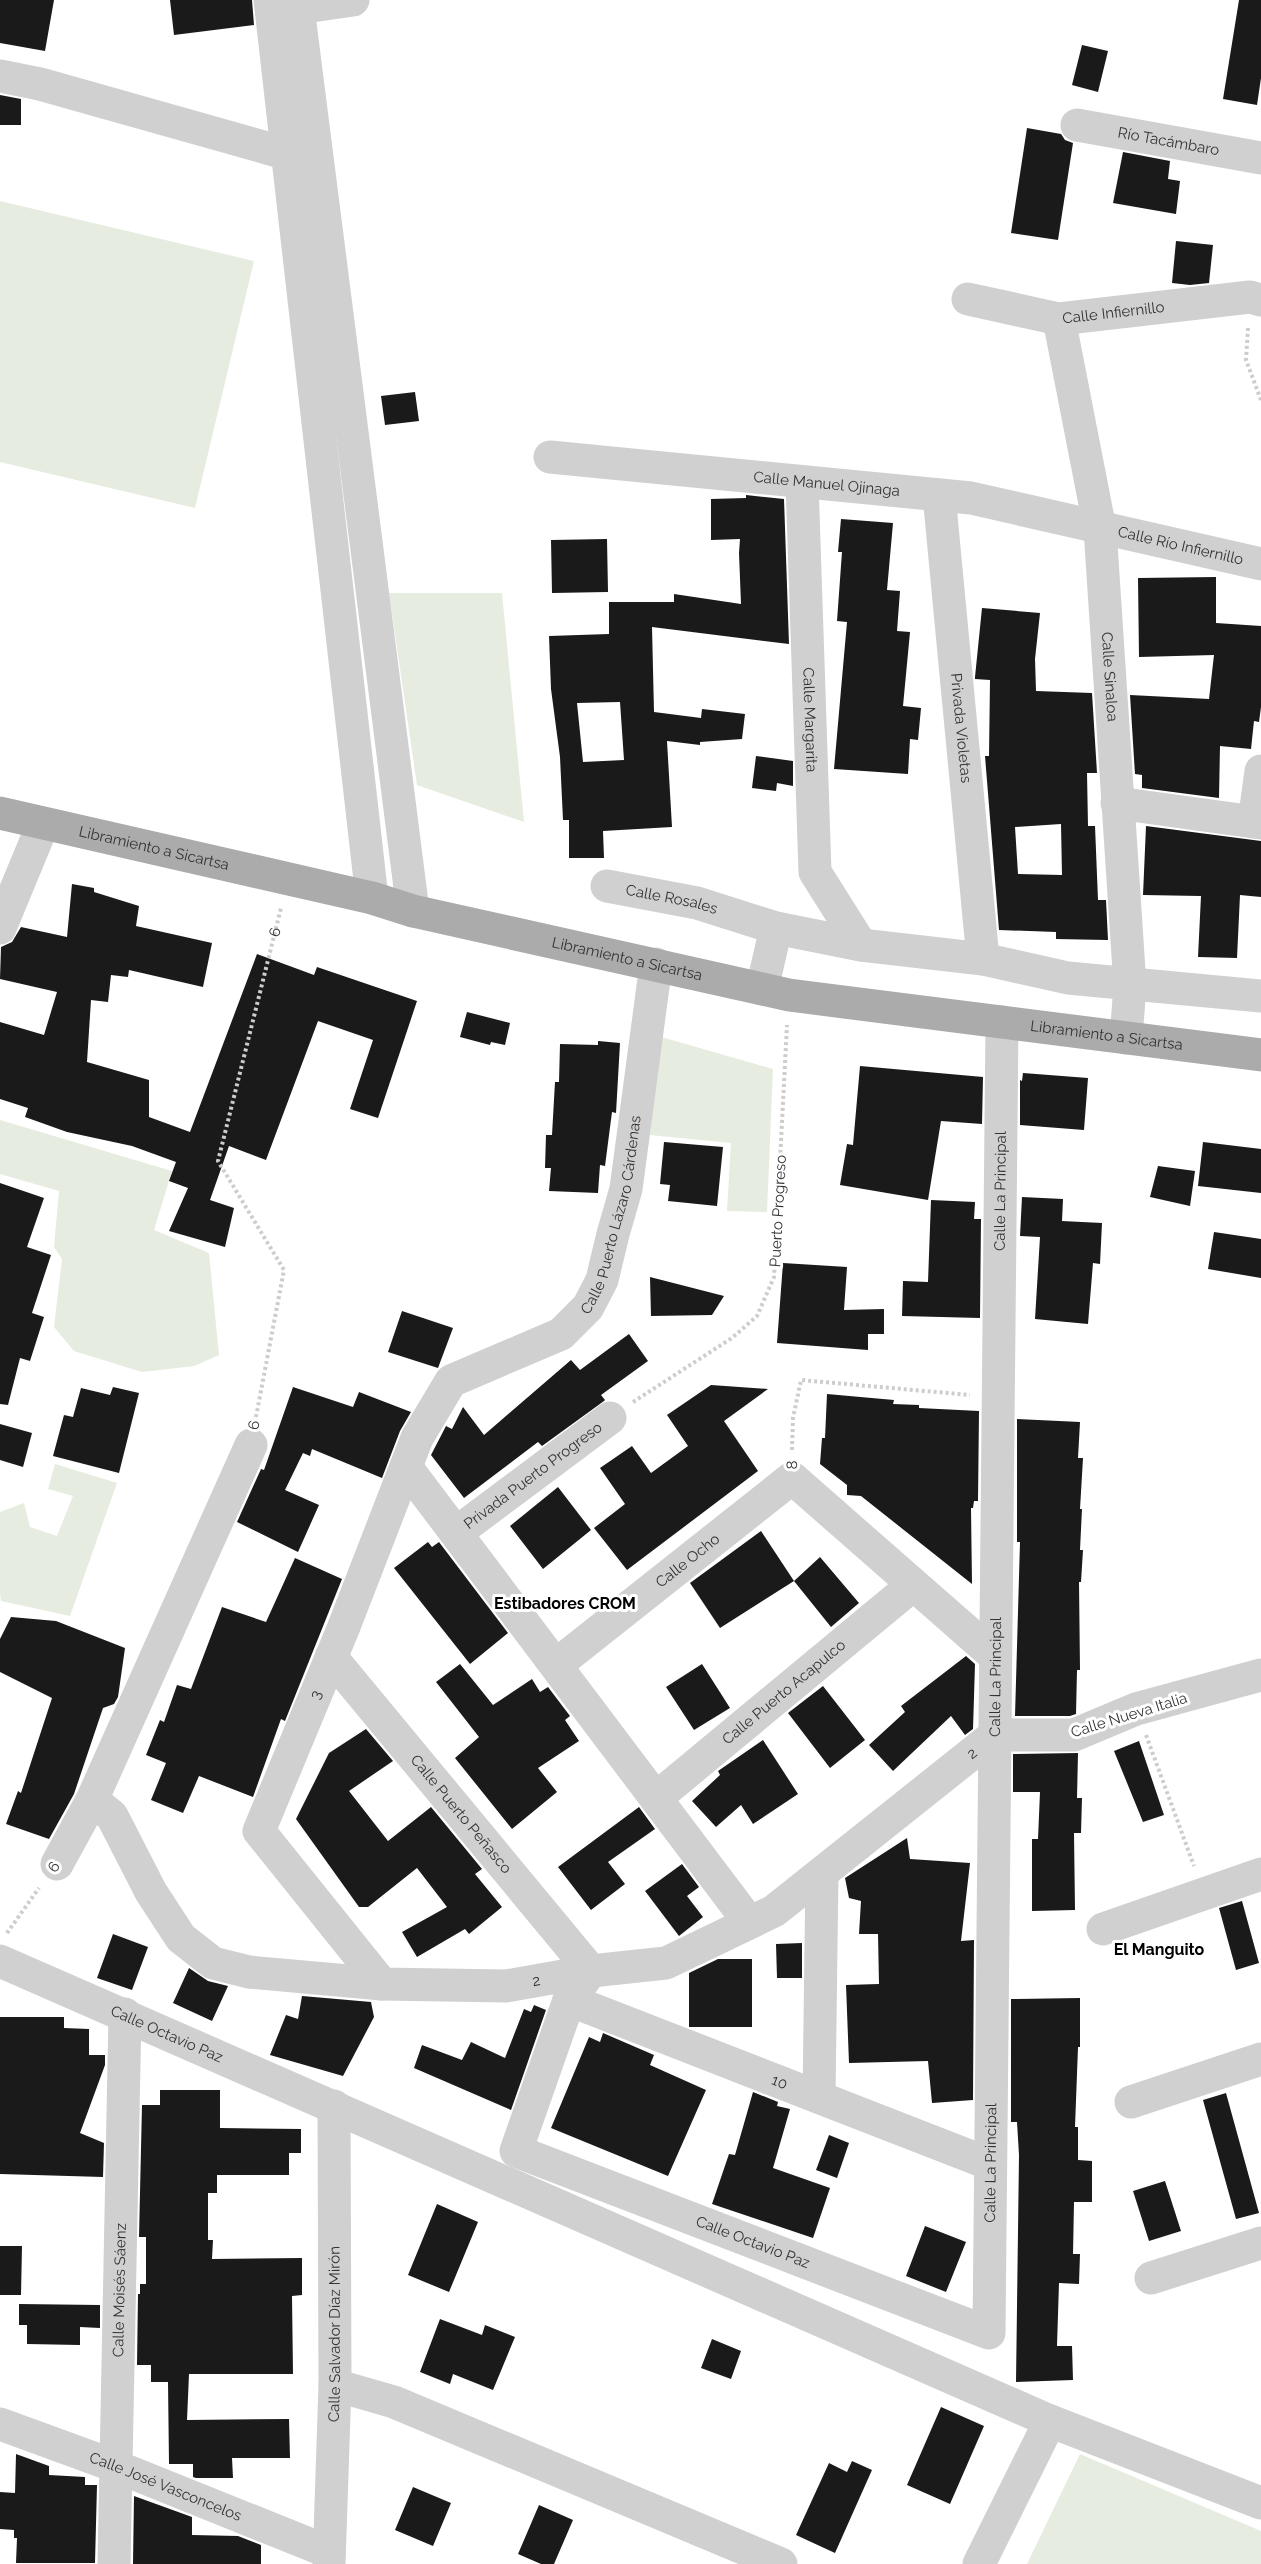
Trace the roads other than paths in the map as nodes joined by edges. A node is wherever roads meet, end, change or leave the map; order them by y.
1 (353, 0) edge
2 (289, 2) edge
3 (0, 76) edge
4 (1077, 125) dead end
5 (288, 154) junction
6 (1261, 158) edge
7 (1255, 298) edge
8 (968, 299) dead end
9 (1059, 319) junction
10 (550, 457) dead end
11 (802, 482) junction
12 (939, 495) junction
13 (1100, 529) junction
14 (1261, 564) edge
15 (1261, 771) edge
16 (1117, 803) junction
17 (0, 813) edge
18 (1258, 822) edge
19 (43, 824) junction
20 (607, 886) dead end
21 (372, 898) junction
22 (413, 911) junction
23 (0, 928) edge
24 (777, 928) junction
25 (861, 945) junction
26 (983, 959) junction
27 (656, 964) junction
28 (1130, 986) junction
29 (776, 992) junction
30 (1261, 996) edge
31 (1002, 1022) junction
32 (1126, 1038) junction
33 (1261, 1054) edge
34 (451, 1381) joint
35 (610, 1418) road end
36 (251, 1445) road end
37 (406, 1467) junction
38 (792, 1478) joint
39 (456, 1533) junction
40 (913, 1585) junction
41 (996, 1656) junction
42 (331, 1658) junction
43 (556, 1665) junction
44 (1261, 1675) edge
45 (995, 1735) junction
46 (656, 1798) junction
47 (92, 1800) junction
48 (57, 1864) road end
49 (822, 1873) junction
50 (1261, 1874) edge
51 (749, 1922) junction
52 (1103, 1929) dead end
53 (1, 1950) edge
54 (591, 1971) junction
55 (382, 1984) junction
56 (569, 2000) junction
57 (125, 2014) junction
58 (1261, 2059) edge
59 (819, 2097) junction
60 (1131, 2102) dead end
61 (334, 2106) junction
62 (990, 2164) junction
63 (1261, 2243) edge
64 (1151, 2278) dead end
65 (989, 2333) joint
66 (335, 2385) junction
67 (1050, 2421) junction
68 (0, 2424) edge
69 (115, 2466) junction
70 (1261, 2503) edge
71 (329, 2558) edge
72 (114, 2564) edge
73 (781, 2564) edge
74 (979, 2564) edge

1 - 2 street
2 - 5 street
2 - 22 street
3 - 5 street
4 - 6 street, Río Tacámbaro
5 - 21 street
7 - 9 street, Calle Infiernillo
8 - 9 street, Calle Infiernillo
9 - 13 street, Calle Sinaloa
10 - 11 street, Calle Manuel Ojinaga
11 - 12 street, Calle Manuel Ojinaga
11 - 25 street, Calle Margarita
12 - 13 street, Calle Manuel Ojinaga
12 - 26 street, Privada Violetas
13 - 14 street, Calle Río Infiernillo
13 - 16 street, Calle Sinaloa
15 - 18 street
16 - 18 street
16 - 28 street, Calle Sinaloa
17 - 19 main road, Libramiento a Sicartsa
19 - 21 main road, Libramiento a Sicartsa
19 - 23 street
20 - 24 street, Calle Rosales
21 - 22 main road, Libramiento a Sicartsa
22 - 27 main road, Libramiento a Sicartsa
24 - 25 street, Calle Rosales
24 - 29 street
25 - 26 street, Calle Rosales
26 - 28 street, Calle Rosales
27 - 29 main road, Libramiento a Sicartsa
27 - 34 street, Calle Puerto Lázaro Cárdenas
28 - 30 street, Calle Rosales
28 - 32 street, Calle Sinaloa
29 - 31 main road, Libramiento a Sicartsa
31 - 32 main road, Libramiento a Sicartsa
31 - 41 street, Calle La Principal
32 - 33 main road, Libramiento a Sicartsa
34 - 37 street, 3
35 - 39 street, Privada Puerto Progreso
36 - 47 street, 6
37 - 39 street
37 - 42 street, 3
38 - 40 street, 8
38 - 43 street, Calle Ocho
39 - 43 street
40 - 41 street, 8
40 - 46 street, Calle Puerto Acapulco
41 - 45 street, Calle La Principal
42 - 54 street, Calle Puerto Peñasco
42 - 55 street, 3
43 - 46 street
44 - 45 street, Calle Nueva Italia
45 - 49 street, 2
45 - 62 street, Calle La Principal
46 - 51 street
47 - 48 street, 6
47 - 55 street, 2
49 - 51 street, 2
49 - 59 street
50 - 52 street
51 - 54 street, 2
53 - 57 street, Calle Octavio Paz
54 - 55 street, 2
54 - 56 street
56 - 59 street, 10
56 - 65 street, Calle Octavio Paz
57 - 61 street, Calle Octavio Paz
57 - 69 street, Calle Moisés Sáenz
58 - 60 street
59 - 62 street, 10
61 - 66 street, Calle Salvador Díaz Mirón
61 - 67 street, Calle Octavio Paz
62 - 65 street, Calle La Principal
63 - 64 street
66 - 71 street, Calle Salvador Díaz Mirón
66 - 73 street
67 - 70 street, Calle Octavio Paz
67 - 74 street
68 - 69 street, Calle José Vasconcelos
69 - 71 street, Calle José Vasconcelos
69 - 72 street, Calle Moisés Sáenz

